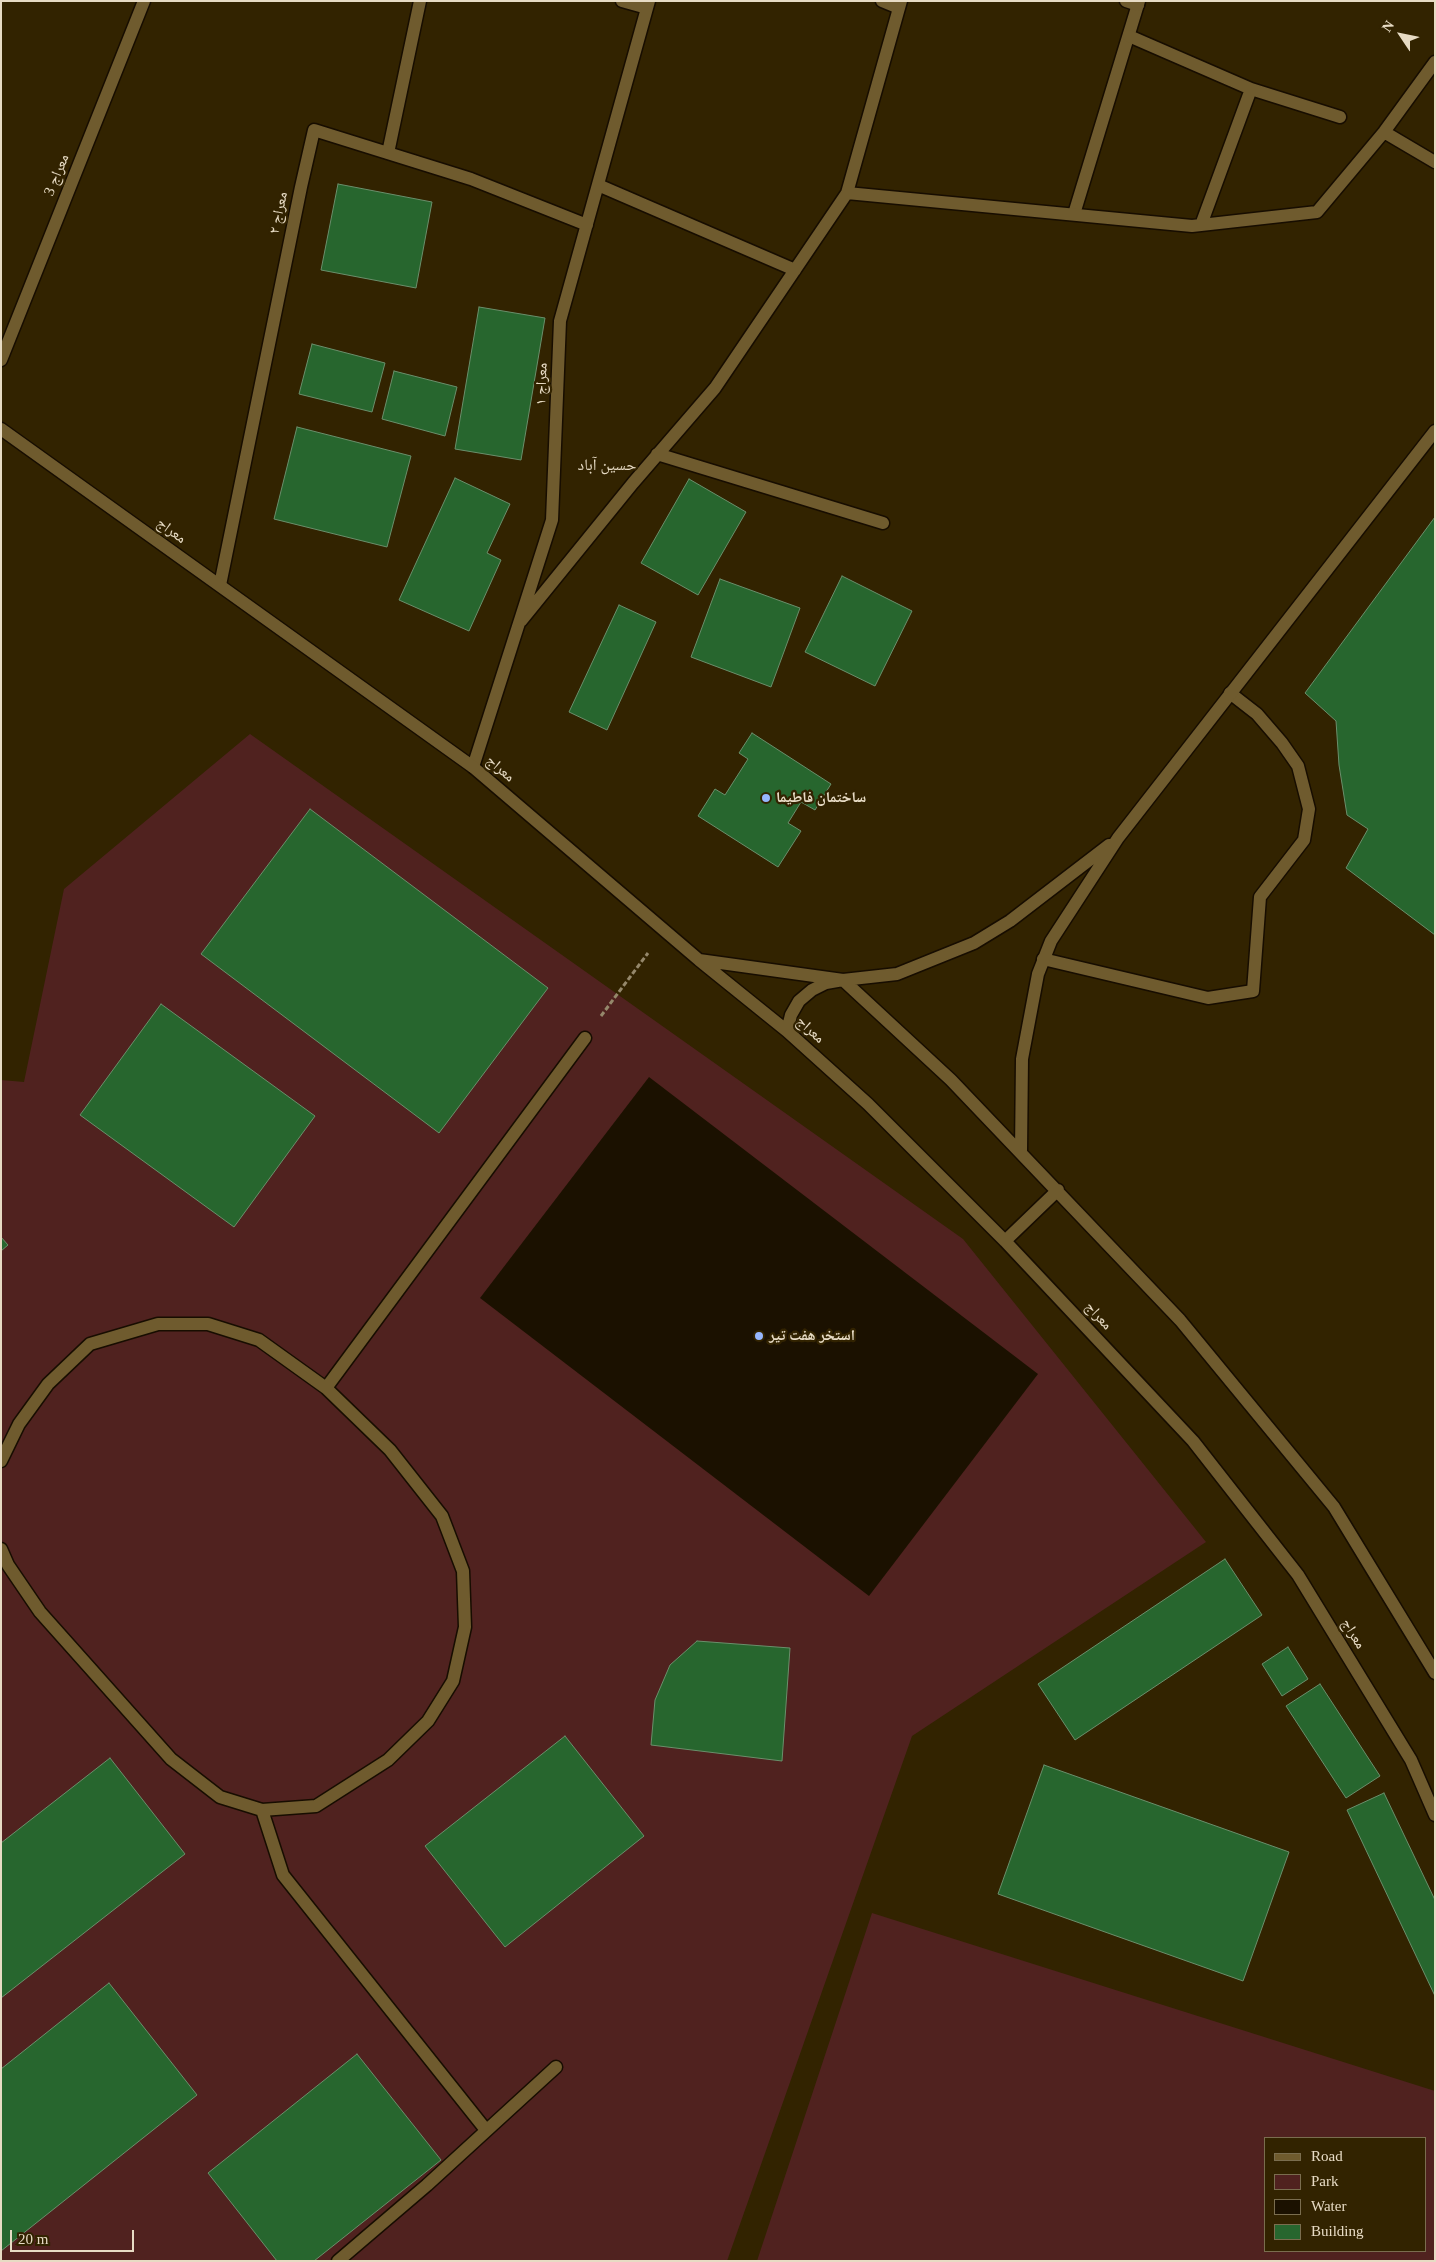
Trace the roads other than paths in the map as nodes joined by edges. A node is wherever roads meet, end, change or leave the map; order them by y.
1 (144, 1) edge
2 (420, 1) edge
3 (622, 1) edge
4 (882, 1) edge
5 (1134, 2) edge
6 (648, 5) edge
7 (900, 5) edge
8 (1128, 36) junction
9 (1435, 62) edge
10 (1251, 88) junction
11 (1340, 117) dead end
12 (1384, 132) junction
13 (388, 153) junction
14 (1435, 162) edge
15 (598, 185) junction
16 (847, 193) junction
17 (1074, 214) junction
18 (1201, 224) junction
19 (587, 225) junction
20 (795, 270) junction
21 (1, 360) edge
22 (1, 429) edge
23 (1435, 431) edge
24 (657, 454) junction
25 (883, 523) dead end
26 (220, 585) junction
27 (521, 621) junction
28 (1230, 693) junction
29 (473, 767) junction
30 (1118, 838) junction
31 (1043, 959) junction
32 (699, 960) junction
33 (843, 980) junction
34 (788, 1031) junction
35 (585, 1038) road end
36 (1021, 1152) junction
37 (1058, 1190) junction
38 (1005, 1241) junction
39 (326, 1388) junction
40 (1, 1461) edge
41 (1, 1549) edge
42 (1435, 1673) edge
43 (262, 1810) junction
44 (1435, 1815) edge
45 (556, 2067) dead end
46 (486, 2130) junction
47 (338, 2261) edge

1 - 21 street, معراج 3
2 - 13 street
3 - 6 street
4 - 7 street
5 - 8 street
6 - 15 street, معراج ۱
7 - 16 street
8 - 10 street
8 - 17 street
9 - 12 street
10 - 11 street
10 - 18 street
12 - 14 street
12 - 18 street
13 - 19 street, معراج ۲
13 - 26 street, معراج ۲
15 - 19 street, معراج ۱
15 - 20 street
16 - 17 street
16 - 20 street
17 - 18 street
19 - 27 street, معراج ۱
20 - 24 street
22 - 26 street, معراج
23 - 28 street
24 - 25 street
24 - 27 street
26 - 29 street, معراج
27 - 29 street, معراج ۱
28 - 30 street
28 - 31 street
29 - 32 street, معراج
30 - 31 street
30 - 33 street
31 - 36 street
32 - 33 street
32 - 34 street, معراج
33 - 34 street
33 - 36 street
34 - 38 street, معراج
35 - 39 street
36 - 37 street
37 - 38 street
37 - 42 street
38 - 44 street, معراج
39 - 40 street
39 - 43 street
41 - 43 street
43 - 46 street
45 - 46 street
46 - 47 street

